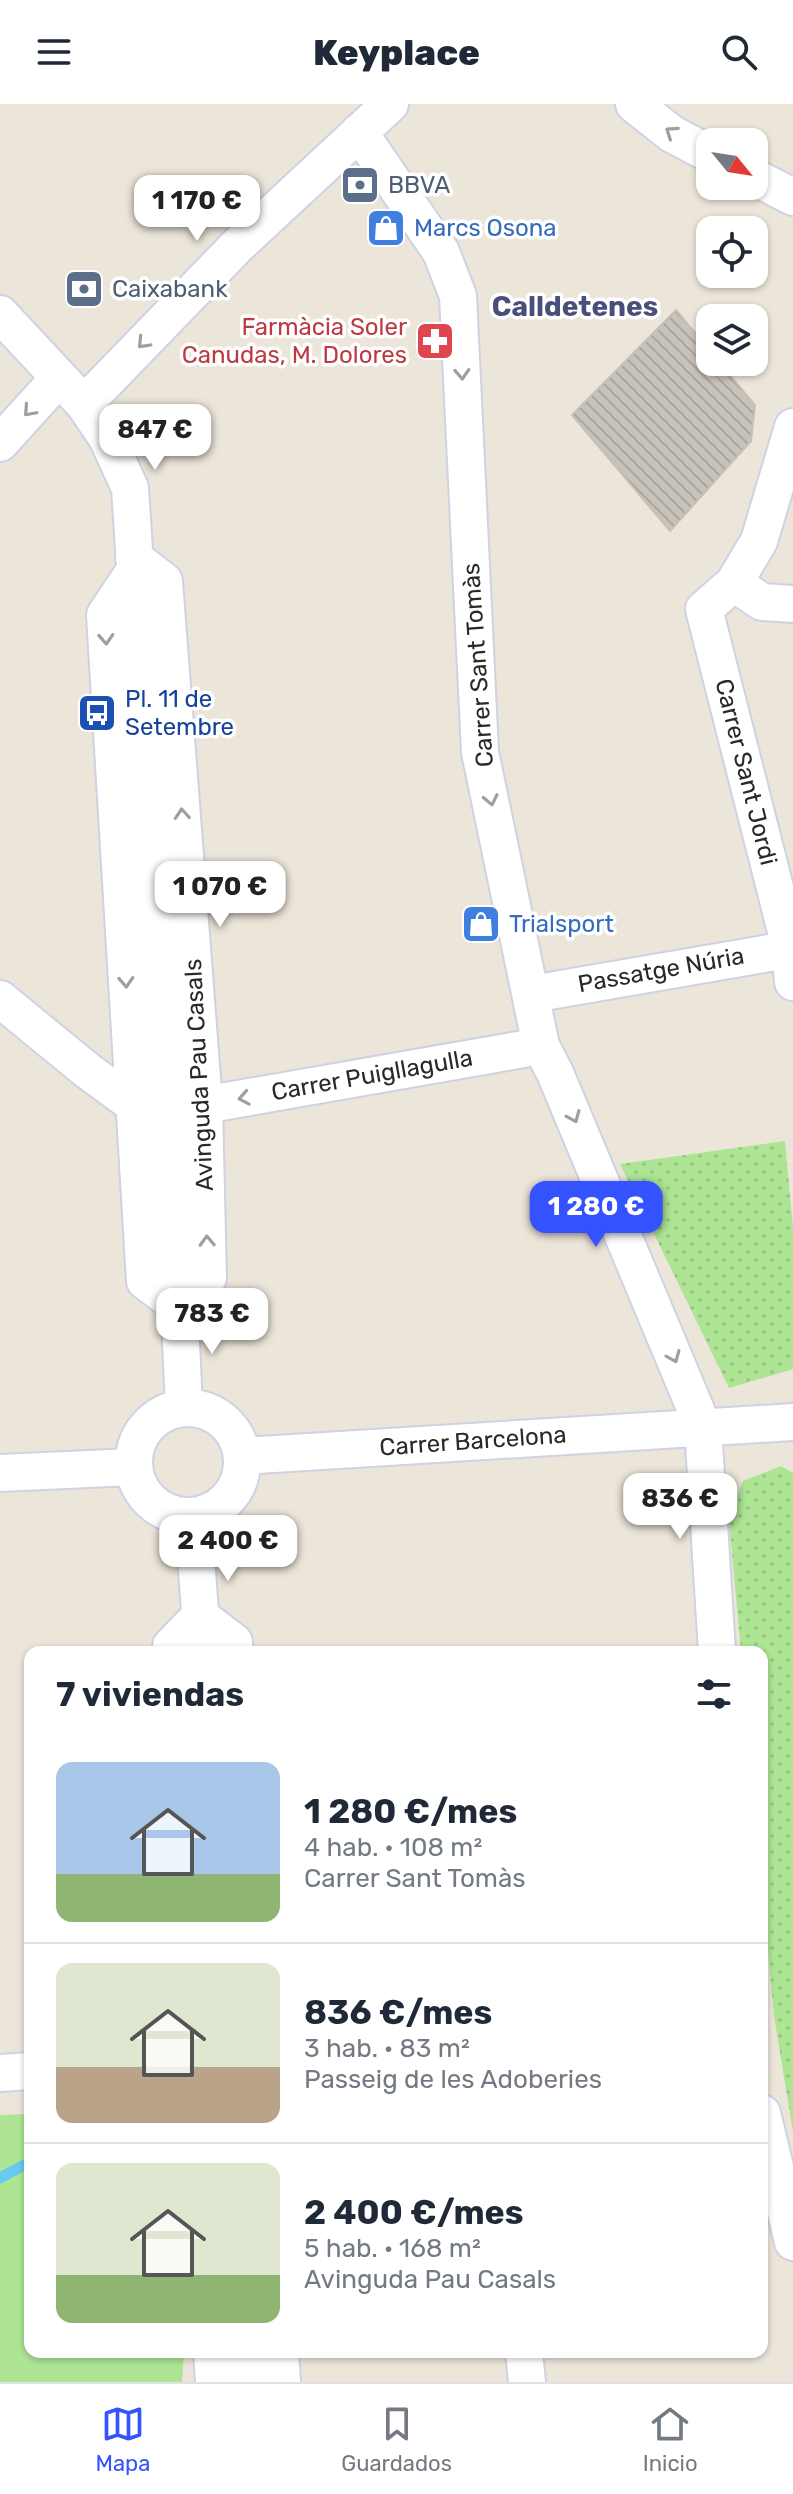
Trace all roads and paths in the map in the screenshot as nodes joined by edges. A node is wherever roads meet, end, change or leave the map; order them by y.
1 (390, 104) edge
2 (634, 104) edge
3 (359, 132) junction
4 (696, 147) edge
5 (768, 184) edge
6 (793, 197) edge
7 (0, 314) edge
8 (59, 378) junction
9 (84, 404) junction
10 (793, 427) edge
11 (0, 443) edge
12 (135, 564) junction
13 (734, 583) junction
14 (793, 604) edge
15 (792, 959) edge
16 (532, 994) junction
17 (0, 999) edge
18 (541, 1046) junction
19 (133, 1104) junction
20 (204, 1105) junction
21 (180, 1307) junction
22 (184, 1407) junction
23 (793, 1422) edge
24 (703, 1427) junction
25 (243, 1456) junction
26 (133, 1467) junction
27 (0, 1473) edge
28 (193, 1517) junction
29 (200, 1616) junction
30 (171, 1646) edge
31 (202, 1646) edge
32 (234, 1646) edge
33 (717, 1646) edge
34 (24, 2071) edge
35 (0, 2073) edge
36 (768, 2138) edge
37 (793, 2242) edge
38 (212, 2358) edge
39 (246, 2358) edge
40 (280, 2358) edge
41 (525, 2358) edge
42 (214, 2382) edge
43 (248, 2382) edge
44 (282, 2382) edge
45 (527, 2382) edge

1 - 3 street
4 -> 2 street
3 -> 9 street
3 -> 16 street, Carrer Sant Tomàs
5 - 6 street
7 - 8 street, Avinguda Pau Casals
8 - 9 street, Avinguda Pau Casals
8 -> 11 street
9 - 12 street, Avinguda Pau Casals
10 - 13 street
12 -> 19 street
20 -> 12 street, Avinguda Pau Casals
12 - 21 street, Avinguda Pau Casals
13 - 14 street
13 - 15 street, Carrer Sant Jordi
15 - 16 street, Passatge Núria
16 - 18 street, Carrer Sant Tomàs
17 - 19 street
18 -> 20 street, Carrer Puigllagulla
18 -> 24 street, Carrer Sant Tomàs
19 - 21 street
21 -> 20 street, Avinguda Pau Casals
21 - 22 street, Avinguda Pau Casals
22 - 25 street
22 - 26 street
23 - 24 street, Carrer Barcelona
24 - 25 street, Carrer Barcelona
24 - 33 street, Carrer Sant Tomàs
25 - 28 street
26 - 27 street
26 - 28 street
28 - 29 street
29 - 30 street
29 - 31 street
29 - 32 street
34 - 35 street
36 - 37 street
38 - 42 street
39 - 43 street
40 - 44 street
41 - 45 street

